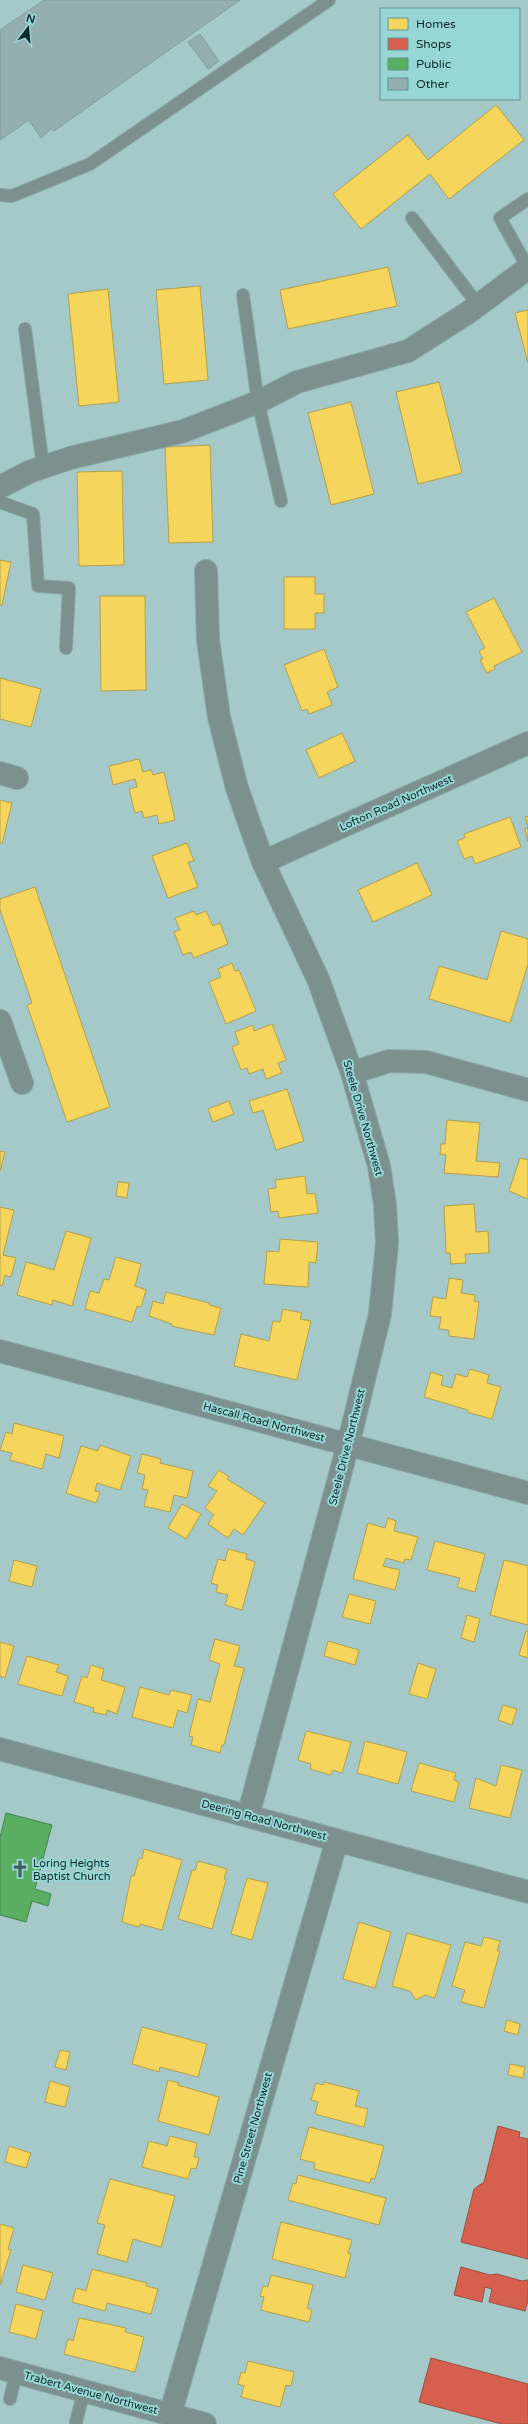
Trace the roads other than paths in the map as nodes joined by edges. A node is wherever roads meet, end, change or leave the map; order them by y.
1 (329, 0) edge
2 (0, 195) edge
3 (528, 199) edge
4 (412, 218) dead end
5 (528, 268) edge
6 (243, 295) dead end
7 (478, 305) junction
8 (25, 329) dead end
9 (258, 402) junction
10 (44, 467) junction
11 (0, 487) edge
12 (281, 501) dead end
13 (0, 502) edge
14 (206, 571) dead end
15 (66, 648) dead end
16 (528, 743) edge
17 (263, 862) junction
18 (0, 1021) edge
19 (352, 1073) junction
20 (22, 1083) dead end
21 (528, 1090) edge
22 (0, 1351) edge
23 (348, 1445) junction
24 (528, 1493) edge
25 (0, 1749) edge
26 (248, 1816) junction
27 (337, 1840) junction
28 (528, 1892) edge
29 (8, 2370) edge
30 (84, 2391) junction
31 (10, 2399) dead end
32 (169, 2420) edge
33 (76, 2422) dead end
34 (205, 2424) edge

1 - 2 lane
3 - 5 lane
4 - 7 lane
5 - 7 street
6 - 9 lane
7 - 9 street
8 - 10 lane
9 - 10 street
9 - 12 lane
10 - 11 street
13 - 15 lane
14 - 17 street, Steele Drive Northwest
16 - 17 street, Lofton Road Northwest
17 - 19 street, Steele Drive Northwest
18 - 20 street
19 - 21 street
19 - 23 street, Steele Drive Northwest
22 - 23 street, Hascall Road Northwest
23 - 24 street, Hascall Road Northwest
23 - 26 street, Steele Drive Northwest
25 - 26 street, Deering Road Northwest
26 - 27 street, Deering Road Northwest
27 - 28 street, Deering Road Northwest
27 - 32 street, Pine Street Northwest
29 - 30 street, Trabert Avenue Northwest
29 - 31 lane
30 - 32 street, Trabert Avenue Northwest
30 - 33 lane
32 - 34 street, Trabert Avenue Northwest

